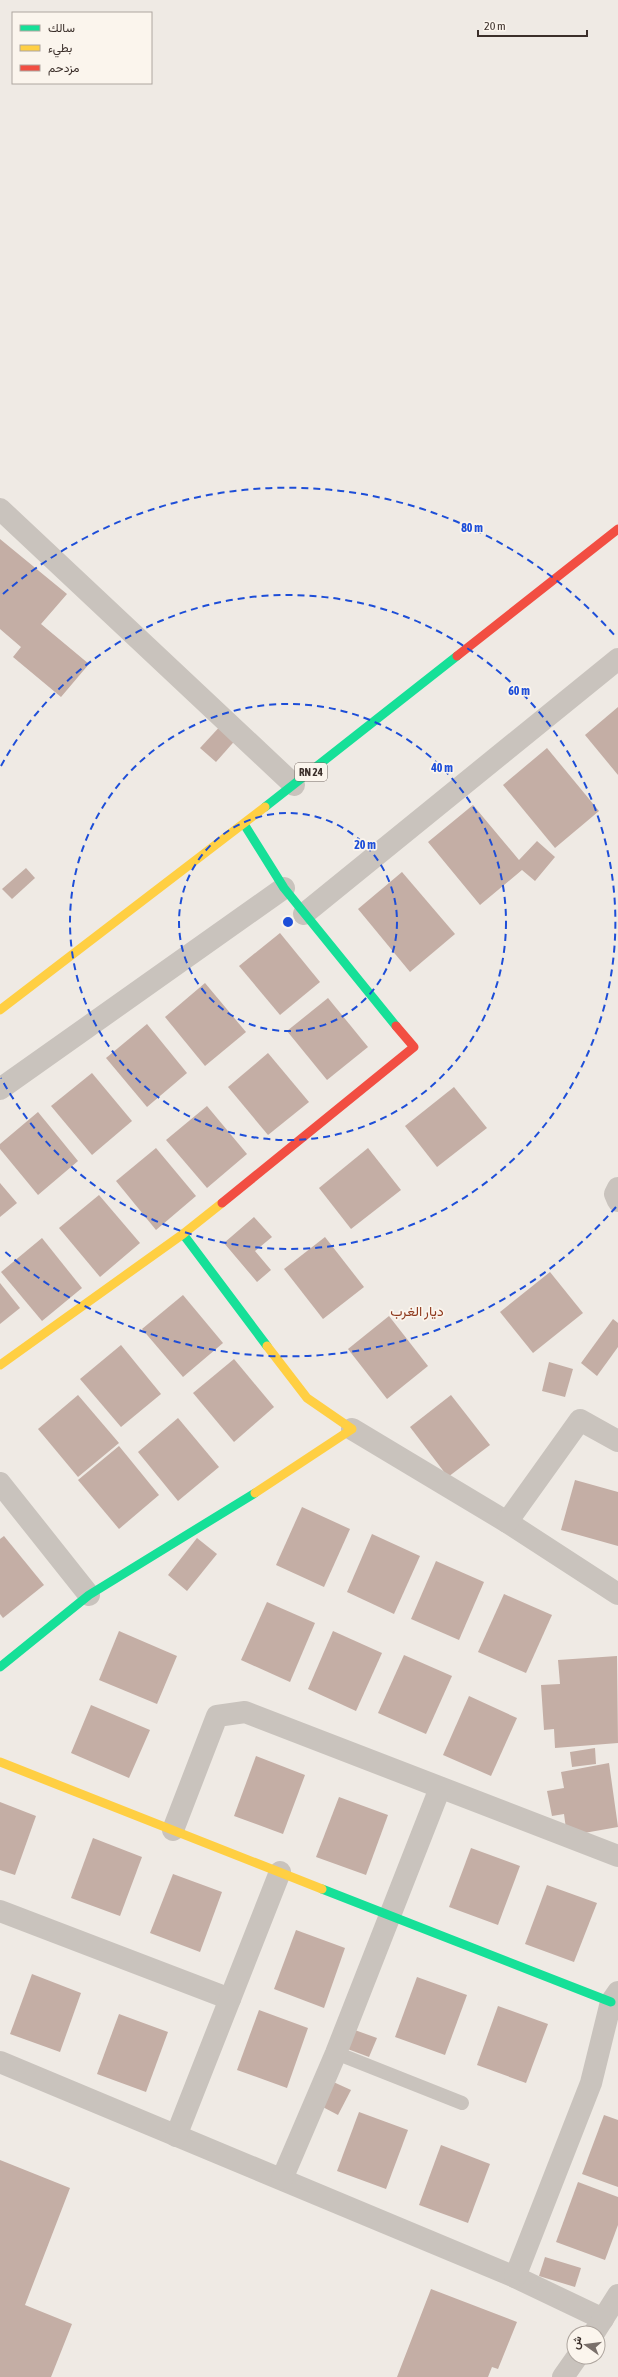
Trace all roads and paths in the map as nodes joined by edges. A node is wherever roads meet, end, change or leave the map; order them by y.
1 (0, 509) edge
2 (618, 529) edge
3 (618, 659) edge
4 (294, 785) junction
5 (244, 824) junction
6 (284, 888) junction
7 (304, 914) junction
8 (0, 1010) edge
9 (0, 1089) edge
10 (618, 1188) edge
11 (618, 1201) edge
12 (183, 1234) junction
13 (0, 1365) edge
14 (352, 1429) junction
15 (618, 1441) edge
16 (0, 1483) edge
17 (507, 1522) junction
18 (618, 1594) edge
19 (89, 1595) junction
20 (0, 1667) edge
21 (0, 1762) edge
22 (440, 1788) junction
23 (173, 1830) junction
24 (618, 1856) edge
25 (280, 1872) junction
26 (0, 1910) edge
27 (390, 1914) junction
28 (615, 1997) edge
29 (230, 1999) junction
30 (336, 2053) junction
31 (0, 2062) edge
32 (462, 2103) dead end
33 (176, 2136) junction
34 (282, 2180) junction
35 (515, 2277) junction
36 (609, 2313) edge
37 (571, 2365) edge
38 (562, 2377) edge

1 - 4 street
2 - 4 street, RN 24
3 - 7 street
4 - 5 street, RN 24
5 - 6 street
5 - 8 street, RN 24
6 - 7 street
6 - 9 street
7 - 12 street
10 - 11 street
12 - 13 street
12 - 14 street
14 - 17 street
14 - 19 street
15 - 17 street
16 - 19 street
17 - 18 street
19 - 20 street
21 - 23 street
22 - 23 street
22 - 24 street
22 - 27 street
23 - 25 street
25 - 27 street
25 - 29 street
26 - 29 street
27 - 28 street
27 - 30 street
28 - 35 street
29 - 33 street
30 - 32 lane
30 - 34 street
31 - 33 street
33 - 34 street
34 - 35 street
35 - 36 street
37 - 38 street

